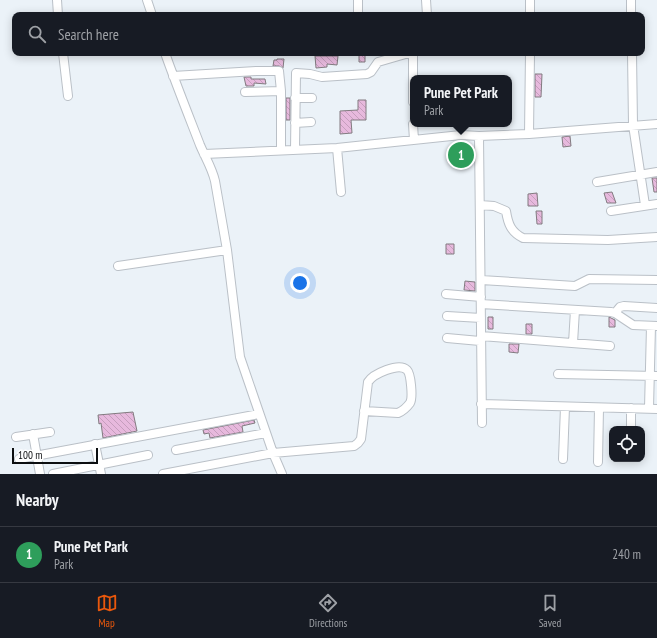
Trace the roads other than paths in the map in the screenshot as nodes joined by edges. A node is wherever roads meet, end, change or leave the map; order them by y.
1 (56, 0) edge
2 (147, 0) edge
3 (358, 0) edge
4 (426, 0) edge
5 (530, 0) edge
6 (631, 0) edge
7 (58, 12) edge
8 (151, 12) edge
9 (358, 12) edge
10 (427, 12) edge
11 (530, 12) edge
12 (631, 12) edge
13 (63, 56) edge
14 (166, 56) edge
15 (399, 56) edge
16 (413, 56) edge
17 (530, 56) edge
18 (632, 56) edge
19 (413, 75) edge
20 (173, 76) junction
21 (281, 91) junction
22 (245, 92) dead end
23 (68, 96) dead end
24 (295, 98) junction
25 (312, 98) dead end
26 (311, 122) dead end
27 (295, 123) junction
28 (657, 124) edge
29 (633, 126) junction
30 (413, 127) edge
31 (529, 134) junction
32 (479, 136) junction
33 (414, 140) junction
34 (337, 148) junction
35 (281, 150) junction
36 (295, 150) junction
37 (204, 154) junction
38 (657, 172) edge
39 (641, 175) junction
40 (597, 182) dead end
41 (341, 192) dead end
42 (657, 204) edge
43 (645, 205) junction
44 (480, 206) junction
45 (611, 211) dead end
46 (657, 237) edge
47 (227, 250) junction
48 (118, 266) dead end
49 (481, 280) junction
50 (657, 280) edge
51 (446, 294) dead end
52 (481, 300) junction
53 (657, 308) edge
54 (575, 310) junction
55 (615, 313) junction
56 (447, 316) dead end
57 (481, 318) junction
58 (654, 326) edge
59 (447, 338) dead end
60 (480, 338) junction
61 (573, 343) junction
62 (610, 346) dead end
63 (558, 374) dead end
64 (653, 376) edge
65 (481, 404) junction
66 (564, 407) junction
67 (599, 408) junction
68 (631, 408) junction
69 (653, 408) edge
70 (364, 411) junction
71 (259, 414) junction
72 (482, 423) dead end
73 (631, 426) edge
74 (50, 432) dead end
75 (266, 433) junction
76 (33, 434) junction
77 (16, 437) dead end
78 (95, 444) junction
79 (176, 450) dead end
80 (273, 453) junction
81 (148, 455) dead end
82 (36, 456) junction
83 (19, 459) dead end
84 (563, 459) dead end
85 (598, 462) dead end
86 (99, 465) junction
87 (40, 474) edge
88 (53, 474) edge
89 (101, 474) edge
90 (163, 474) edge
91 (282, 474) edge

1 - 7 street
2 - 8 street
3 - 9 street
4 - 10 street
5 - 11 street
6 - 12 street
13 - 23 street
14 - 20 street
15 - 24 street
16 - 19 street
17 - 31 street
18 - 29 street
20 - 21 street
20 - 37 street
21 - 22 street
21 - 35 street
24 - 25 street
24 - 27 street
26 - 27 street
27 - 36 street
28 - 29 street
29 - 31 street
29 - 39 street
30 - 33 street
31 - 32 street
32 - 33 street
32 - 44 street
33 - 34 street
34 - 36 street
34 - 41 street
35 - 36 street
35 - 37 street
37 - 47 street
38 - 39 street
39 - 40 street
39 - 43 street
42 - 43 street
43 - 45 street
44 - 46 street
44 - 49 street
47 - 48 street
47 - 71 street
49 - 50 street
49 - 52 street
51 - 52 street
52 - 54 street
52 - 57 street
53 - 55 street
54 - 55 street
54 - 61 street
55 - 58 street
56 - 57 street
57 - 60 street
58 - 64 street
59 - 60 street
60 - 61 street
60 - 65 street
61 - 62 street
63 - 64 street
64 - 69 street
65 - 66 street
65 - 72 street
66 - 67 street
66 - 84 street
67 - 68 street
67 - 85 street
68 - 69 street
68 - 73 street
70 - 70 street
70 - 80 street
71 - 75 street
71 - 78 street
74 - 76 street
75 - 79 street
75 - 80 street
76 - 77 street
76 - 82 street
78 - 82 street
78 - 86 street
80 - 90 street
80 - 91 street
81 - 86 street
82 - 83 street
82 - 87 street
86 - 88 street
86 - 89 street

